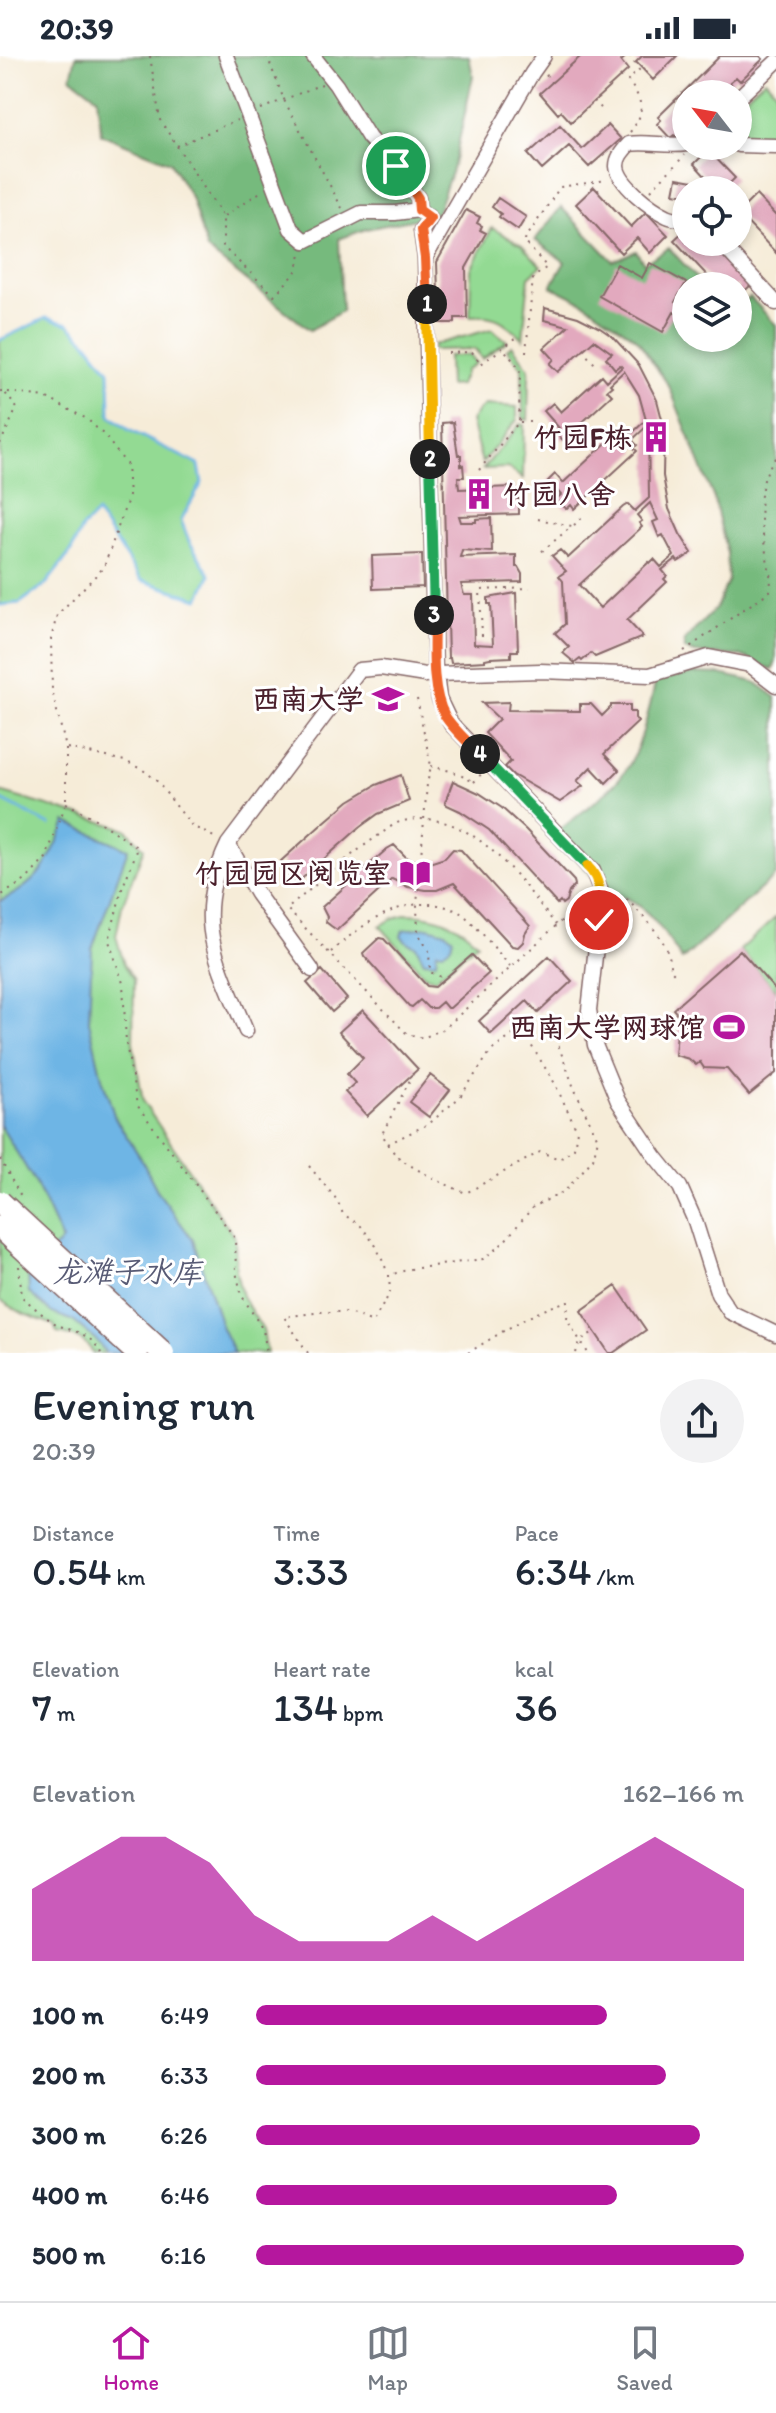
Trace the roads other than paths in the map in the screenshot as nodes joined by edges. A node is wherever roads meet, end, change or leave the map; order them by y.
1 (226, 56) edge
2 (313, 56) edge
3 (544, 56) edge
4 (776, 62) edge
5 (752, 85) edge
6 (752, 145) edge
7 (672, 146) edge
8 (776, 146) edge
9 (419, 210) junction
10 (672, 218) edge
11 (733, 256) edge
12 (425, 258) junction
13 (776, 303) edge
14 (436, 674) junction
15 (776, 685) edge
16 (231, 840) junction
17 (312, 970) dead end
18 (246, 1031) dead end
19 (0, 1202) edge
20 (0, 1227) edge
21 (776, 1334) edge
22 (137, 1353) edge
23 (163, 1353) edge

1 - 9 lane
2 - 9 lane
3 - 12 lane
4 - 5 lane
6 - 8 lane
7 - 10 lane
9 - 12 lane
11 - 13 lane
12 - 14 lane
14 - 15 lane
14 - 16 lane
14 - 21 lane
16 - 17 lane
16 - 18 lane
19 - 23 highway, bridge
20 - 22 highway, bridge

